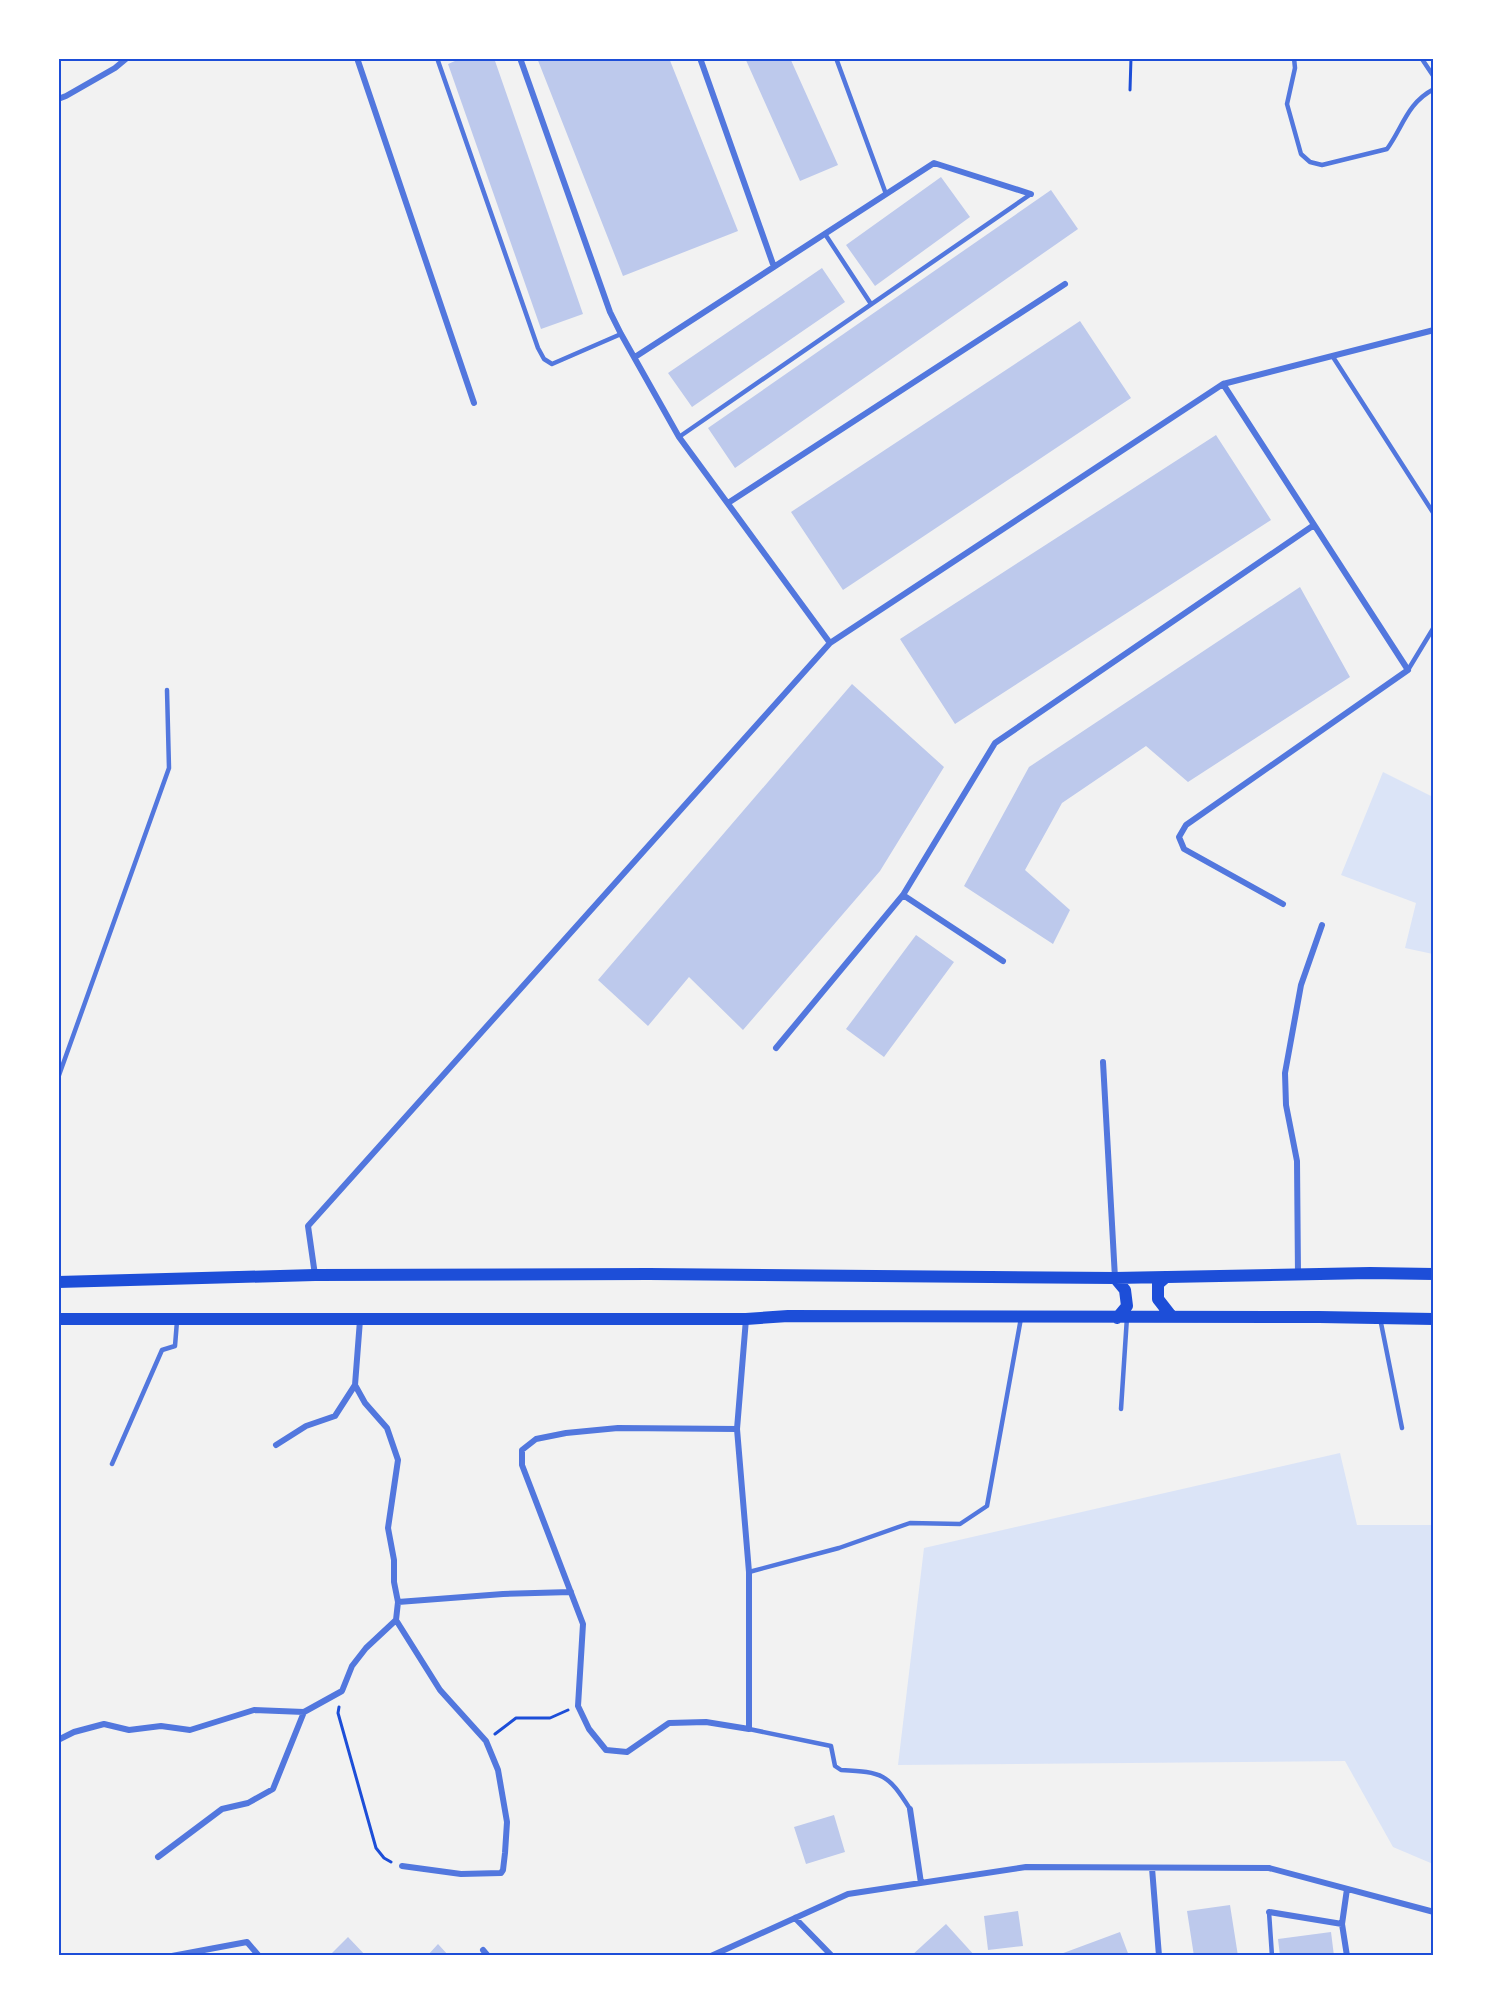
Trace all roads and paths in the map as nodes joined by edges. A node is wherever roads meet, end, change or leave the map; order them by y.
1 (127, 58) edge
2 (437, 58) edge
3 (520, 58) edge
4 (700, 58) edge
5 (836, 58) edge
6 (1131, 58) edge
7 (1294, 58) edge
8 (1422, 58) edge
9 (357, 59) edge
10 (1434, 77) edge
11 (1434, 89) edge
12 (1130, 90) dead end
13 (58, 99) edge
14 (886, 194) junction
15 (1031, 194) joint
16 (825, 234) junction
17 (774, 267) junction
18 (1065, 284) dead end
19 (871, 304) junction
20 (1434, 330) edge
21 (621, 334) junction
22 (635, 357) junction
23 (1333, 357) junction
24 (1223, 384) junction
25 (474, 403) dead end
26 (680, 437) junction
27 (728, 503) junction
28 (1434, 514) edge
29 (1314, 525) junction
30 (1434, 627) edge
31 (830, 643) junction
32 (1408, 670) junction
33 (167, 690) dead end
34 (903, 895) junction
35 (1283, 904) dead end
36 (1322, 925) dead end
37 (1003, 961) dead end
38 (776, 1048) dead end
39 (1103, 1062) dead end
40 (58, 1078) edge
41 (1434, 1274) edge
42 (315, 1275) junction
43 (1298, 1275) junction
44 (1166, 1277) junction
45 (1115, 1278) junction
46 (58, 1282) edge
47 (1122, 1317) junction
48 (1172, 1317) junction
49 (177, 1318) junction
50 (1021, 1318) junction
51 (1380, 1318) junction
52 (58, 1319) edge
53 (746, 1319) junction
54 (1434, 1319) edge
55 (360, 1320) junction
56 (355, 1385) junction
57 (1121, 1409) dead end
58 (1401, 1428) dead end
59 (737, 1429) junction
60 (276, 1446) dead end
61 (112, 1464) dead end
62 (749, 1572) junction
63 (571, 1592) junction
64 (398, 1602) junction
65 (396, 1620) junction
66 (342, 1691) junction
67 (578, 1706) junction
68 (303, 1712) junction
69 (749, 1729) junction
70 (58, 1740) edge
71 (486, 1741) junction
72 (910, 1809) joint
73 (158, 1857) dead end
74 (402, 1866) joint
75 (1152, 1868) junction
76 (921, 1883) junction
77 (1347, 1889) junction
78 (1269, 1912) joint
79 (1434, 1912) edge
80 (795, 1918) junction
81 (1342, 1924) junction
82 (172, 1956) edge
83 (259, 1956) edge
84 (711, 1956) edge
85 (832, 1956) edge
86 (1159, 1956) edge
87 (1272, 1956) edge
88 (1347, 1956) edge

1 - 13 street
2 - 21 lane
3 - 21 street
4 - 17 street
5 - 14 lane
6 - 12 path
7 - 11 lane
8 - 10 lane
9 - 25 street
14 - 15 street
14 - 16 street
15 - 19 lane
16 - 17 street
16 - 19 lane
17 - 22 street
18 - 27 street
19 - 26 lane
20 - 23 street
21 - 22 street
22 - 26 street
23 - 24 street
23 - 28 lane
24 - 29 street
24 - 31 street
26 - 27 street
27 - 31 street
29 - 32 street
29 - 34 street
30 - 32 lane
31 - 42 street
32 - 35 street
33 - 40 lane
34 - 37 street
34 - 38 street
36 - 43 street
39 - 45 street
41 - 43 main road
42 - 45 main road
42 - 46 main road
43 - 44 main road
44 - 45 main road
44 - 48 main road
45 - 47 main road
47 - 48 main road
47 - 50 main road
47 - 57 lane
48 - 51 main road
49 - 52 main road
49 - 55 main road
49 - 61 lane
50 - 53 main road
50 - 62 lane
51 - 54 main road
51 - 58 lane
53 - 55 main road
53 - 59 street
55 - 56 street
56 - 60 street
56 - 64 street
59 - 62 street
59 - 63 street
62 - 69 street
63 - 64 street
63 - 67 street
64 - 65 street
65 - 66 street
65 - 71 street
66 - 68 street
66 - 74 path
67 - 69 street
67 - 71 path
68 - 70 street
68 - 73 street
69 - 72 lane
71 - 74 street
72 - 76 street
75 - 76 street
75 - 77 street
75 - 86 street
76 - 80 street
77 - 79 street
77 - 81 street
78 - 81 street
78 - 87 lane
80 - 84 street
80 - 85 street
81 - 88 street
82 - 83 street

